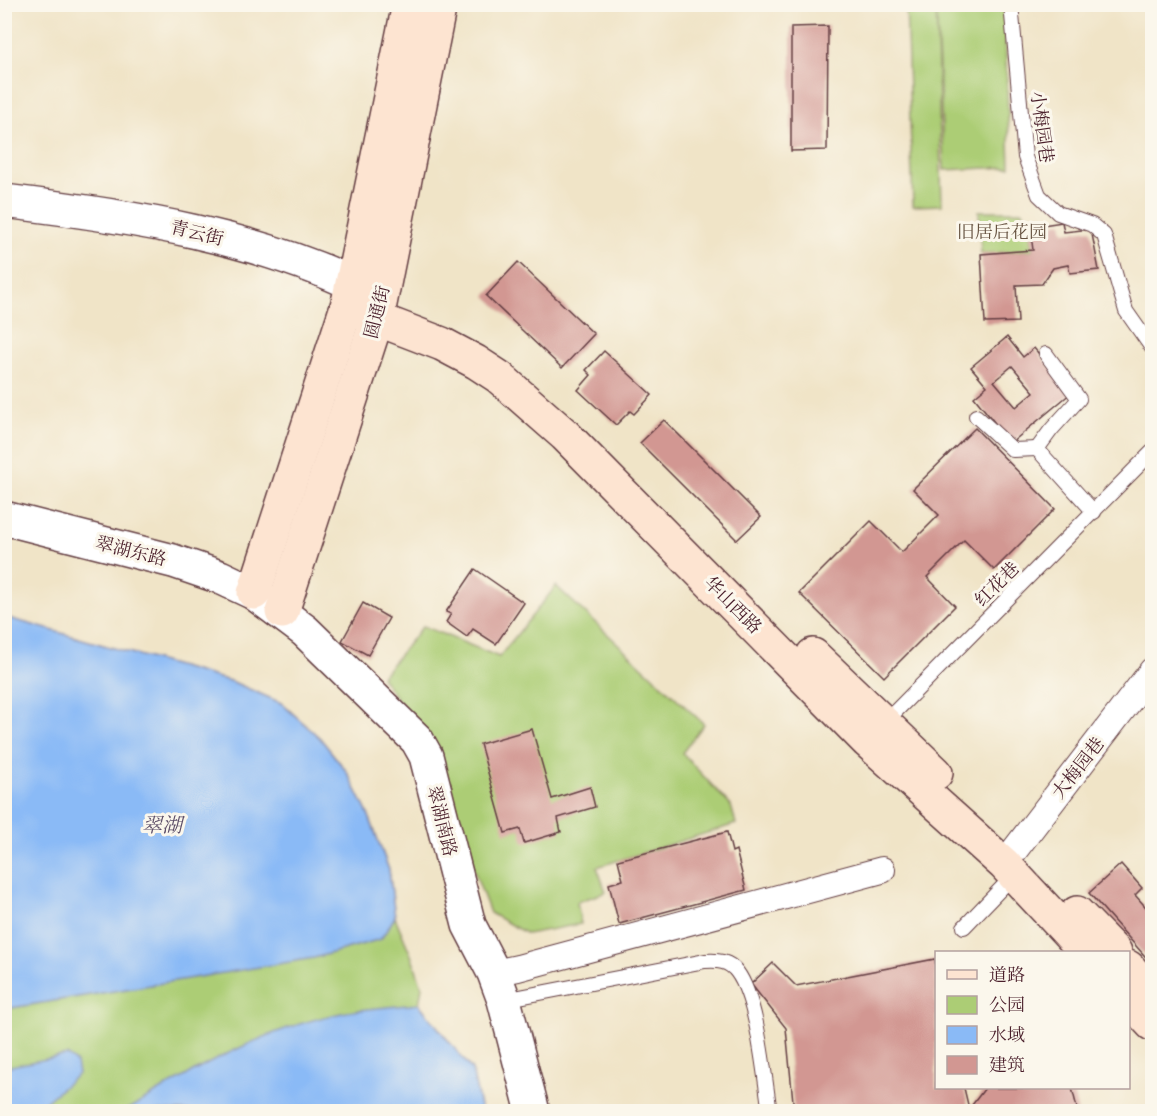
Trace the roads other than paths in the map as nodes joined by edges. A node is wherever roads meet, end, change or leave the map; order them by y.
1 (409, 4) edge
2 (440, 4) edge
3 (1011, 4) edge
4 (4, 201) edge
5 (4, 215) edge
6 (350, 293) junction
7 (379, 308) junction
8 (1152, 348) edge
9 (1046, 354) dead end
10 (976, 416) dead end
11 (1037, 449) junction
12 (1152, 452) edge
13 (1094, 512) junction
14 (4, 518) edge
15 (254, 593) junction
16 (282, 612) junction
17 (1152, 671) edge
18 (876, 732) junction
19 (1011, 862) junction
20 (882, 870) dead end
21 (964, 927) dead end
22 (1085, 951) edge
23 (1113, 951) edge
24 (1130, 969) edge
25 (499, 987) junction
26 (1152, 993) edge
27 (1130, 1000) edge
28 (1152, 1024) edge
29 (533, 1112) edge
30 (770, 1112) edge

1 - 6 main road, 圆通街
2 - 7 main road, 圆通街
3 - 8 lane, 小梅园巷
4 - 6 street, 青云街
5 - 6 street, 青云街
6 - 7 street, 青云街
6 - 15 main road, 圆通街
7 - 16 main road, 圆通街
7 - 18 main road, 华山西路
9 - 11 lane
10 - 11 lane
11 - 13 lane
12 - 13 lane, 红花巷
13 - 18 lane, 红花巷
14 - 15 street, 翠湖东路
15 - 16 street, 翠湖南路
16 - 25 street, 翠湖南路
17 - 19 street, 大梅园巷
18 - 19 main road, 华山西路
19 - 21 lane
19 - 22 main road, 华山西路
19 - 23 main road, 华山西路
20 - 25 street
24 - 26 main road
25 - 29 street, 翠湖南路
25 - 30 lane
27 - 28 main road

